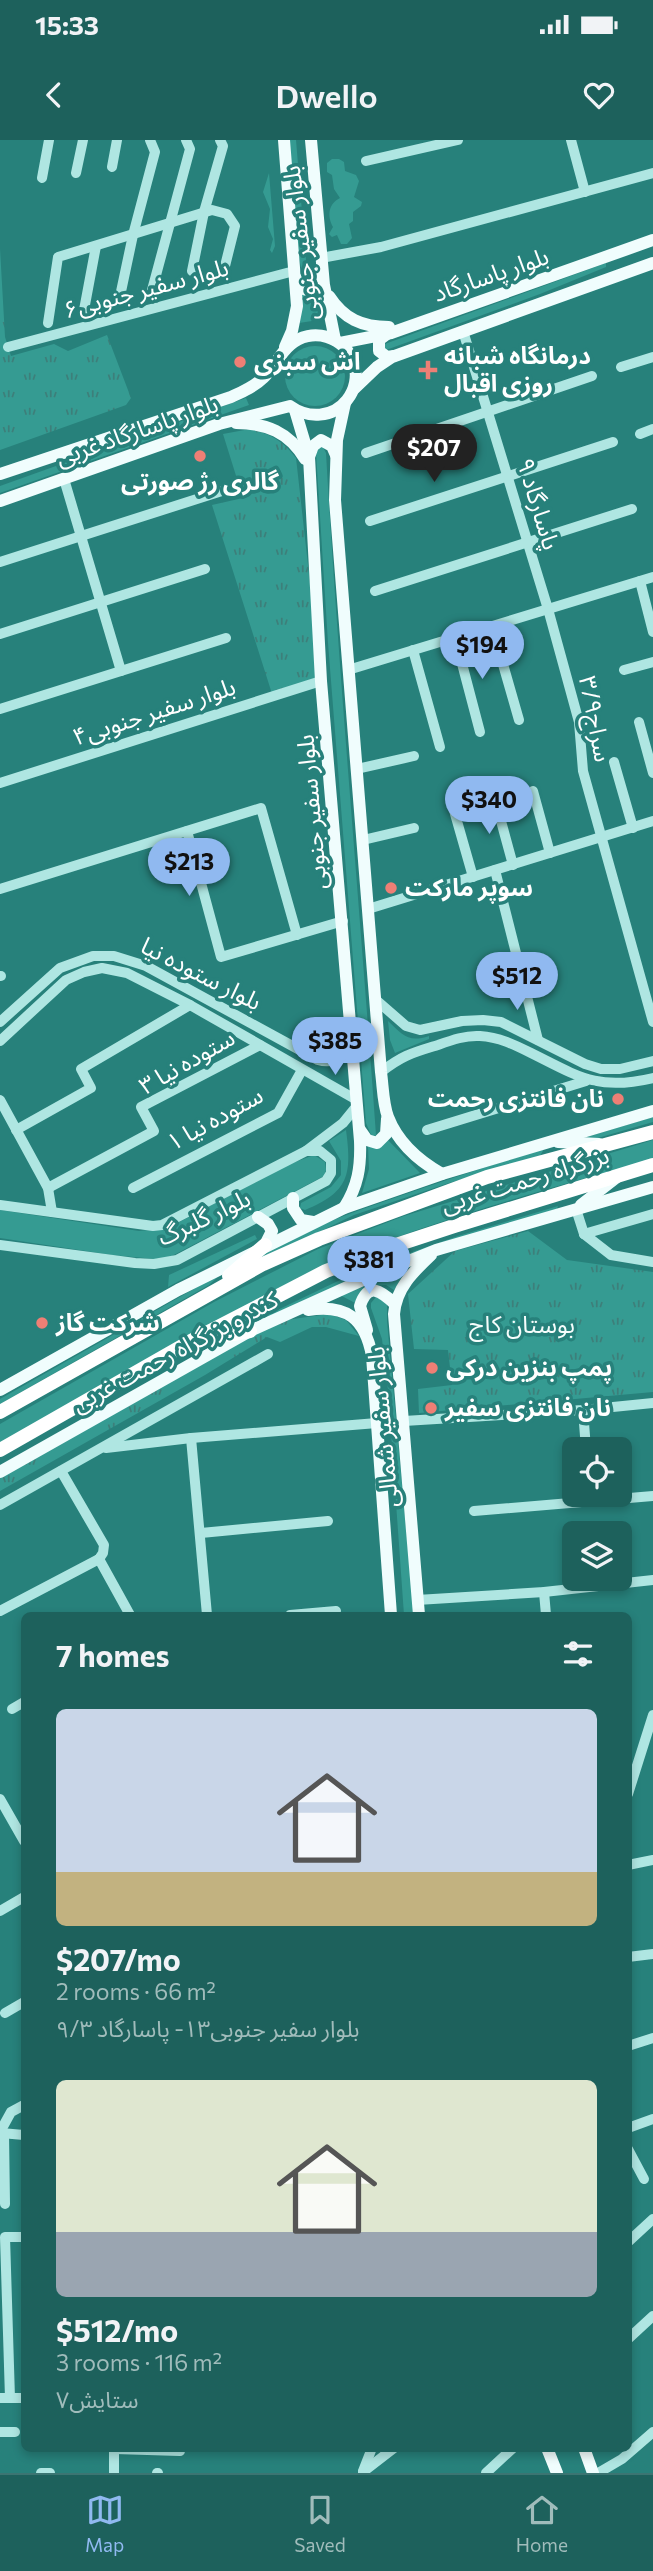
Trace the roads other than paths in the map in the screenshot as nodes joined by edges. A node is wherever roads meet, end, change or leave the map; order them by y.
1 (49, 140) edge
2 (83, 140) edge
3 (117, 140) edge
4 (150, 140) edge
5 (186, 140) edge
6 (220, 140) edge
7 (284, 140) edge
8 (311, 140) edge
9 (458, 140) edge
10 (570, 140) edge
11 (366, 161) dead end
12 (112, 167) dead end
13 (76, 173) dead end
14 (653, 173) edge
15 (42, 178) dead end
16 (585, 192) junction
17 (204, 212) junction
18 (169, 223) junction
19 (133, 235) junction
20 (653, 240) edge
21 (96, 246) junction
22 (624, 251) junction
23 (321, 258) junction
24 (653, 263) edge
25 (633, 270) junction
26 (192, 271) dead end
27 (294, 271) junction
28 (223, 274) dead end
29 (152, 290) dead end
30 (325, 290) junction
31 (119, 301) dead end
32 (84, 310) dead end
33 (48, 323) dead end
34 (404, 328) junction
35 (463, 331) junction
36 (391, 333) junction
37 (338, 341) junction
38 (8, 347) dead end
39 (281, 356) junction
40 (394, 356) junction
41 (653, 357) edge
42 (621, 367) dead end
43 (592, 376) dead end
44 (353, 389) junction
45 (345, 402) junction
46 (292, 408) junction
47 (488, 411) junction
48 (219, 424) junction
49 (653, 429) edge
50 (640, 434) dead end
51 (613, 442) dead end
52 (366, 453) dead end
53 (336, 455) junction
54 (309, 463) junction
55 (0, 474) edge
56 (508, 476) junction
57 (64, 479) junction
58 (225, 490) dead end
59 (0, 501) edge
60 (632, 509) dead end
61 (370, 521) dead end
62 (81, 537) junction
63 (528, 542) junction
64 (0, 562) edge
65 (205, 569) dead end
66 (653, 577) edge
67 (640, 581) junction
68 (375, 591) dead end
69 (101, 602) junction
70 (548, 609) junction
71 (492, 626) junction
72 (653, 632) edge
73 (0, 634) edge
74 (455, 637) junction
75 (226, 638) dead end
76 (413, 650) junction
77 (653, 662) edge
78 (348, 670) junction
79 (624, 670) dead end
80 (121, 671) junction
81 (321, 681) junction
82 (0, 709) edge
83 (519, 720) dead end
84 (639, 722) dead end
85 (480, 732) dead end
86 (440, 747) dead end
87 (414, 756) dead end
88 (614, 762) dead end
89 (357, 769) junction
90 (653, 773) edge
91 (0, 783) edge
92 (533, 791) dead end
93 (495, 799) dead end
94 (453, 807) dead end
95 (653, 821) edge
96 (414, 828) dead end
97 (633, 828) junction
98 (187, 831) junction
99 (601, 837) junction
100 (363, 841) junction
101 (550, 853) junction
102 (513, 864) junction
103 (495, 870) junction
104 (473, 877) junction
105 (0, 890) edge
106 (368, 909) junction
107 (343, 921) junction
108 (297, 935) junction
109 (375, 999) junction
110 (190, 1005) junction
111 (0, 1022) edge
112 (653, 1022) edge
113 (434, 1028) junction
114 (538, 1040) junction
115 (0, 1041) edge
116 (260, 1045) junction
117 (438, 1045) junction
118 (352, 1050) junction
119 (318, 1060) junction
120 (653, 1062) edge
121 (302, 1070) junction
122 (381, 1072) junction
123 (312, 1076) junction
124 (653, 1078) edge
125 (587, 1080) junction
126 (0, 1100) edge
127 (356, 1103) junction
128 (653, 1111) edge
129 (387, 1115) junction
130 (358, 1126) junction
131 (16, 1130) junction
132 (427, 1130) dead end
133 (653, 1132) edge
134 (549, 1141) junction
135 (606, 1145) junction
136 (306, 1151) junction
137 (653, 1165) edge
138 (442, 1174) junction
139 (619, 1175) junction
140 (653, 1187) edge
141 (48, 1188) junction
142 (133, 1188) dead end
143 (293, 1198) junction
144 (0, 1205) edge
145 (344, 1208) junction
146 (576, 1209) junction
147 (52, 1212) junction
148 (653, 1214) edge
149 (258, 1217) junction
150 (313, 1222) junction
151 (584, 1234) junction
152 (0, 1245) edge
153 (265, 1245) junction
154 (436, 1250) junction
155 (653, 1262) edge
156 (201, 1300) junction
157 (395, 1304) junction
158 (290, 1313) junction
159 (250, 1331) junction
160 (368, 1336) junction
161 (191, 1341) junction
162 (268, 1354) dead end
163 (0, 1390) edge
164 (653, 1403) edge
165 (583, 1410) junction
166 (0, 1412) edge
167 (404, 1422) junction
168 (377, 1423) junction
169 (585, 1437) edge
170 (191, 1438) junction
171 (98, 1449) junction
172 (0, 1450) edge
173 (61, 1471) junction
174 (0, 1472) edge
175 (653, 1496) edge
176 (632, 1497) edge
177 (562, 1501) edge
178 (0, 1505) edge
179 (474, 1511) dead end
180 (328, 1521) dead end
181 (201, 1533) junction
182 (99, 1559) junction
183 (653, 1580) edge
184 (544, 1592) junction
185 (417, 1600) junction
186 (0, 1611) edge
187 (336, 1611) dead end
188 (128, 1612) edge
189 (207, 1612) edge
190 (324, 1612) edge
191 (391, 1612) edge
192 (419, 1612) edge
193 (546, 1612) edge
194 (21, 1704) edge
195 (12, 1709) dead end
196 (653, 1714) edge
197 (632, 1781) edge
198 (0, 1799) edge
199 (21, 1836) edge
200 (653, 1860) edge
201 (632, 1864) edge
202 (21, 1900) edge
203 (0, 1911) edge
204 (653, 1954) edge
205 (632, 1957) edge
206 (21, 2004) edge
207 (5, 2013) dead end
208 (653, 2038) edge
209 (632, 2045) edge
210 (21, 2107) edge
211 (653, 2119) edge
212 (632, 2127) edge
213 (1, 2133) edge
214 (21, 2135) edge
215 (632, 2157) edge
216 (644, 2179) dead end
217 (5, 2204) dead end
218 (653, 2218) edge
219 (21, 2237) edge
220 (632, 2238) edge
221 (653, 2316) edge
222 (3, 2318) edge
223 (632, 2335) edge
224 (5, 2398) edge
225 (0, 2432) edge
226 (15, 2432) dead end
227 (653, 2432) edge
228 (632, 2450) edge
229 (114, 2452) edge
230 (371, 2452) edge
231 (389, 2452) edge
232 (509, 2452) edge
233 (549, 2452) edge
234 (585, 2452) edge
235 (630, 2452) edge
236 (41, 2473) edge
237 (50, 2473) edge
238 (114, 2473) edge
239 (363, 2473) edge
240 (486, 2473) edge
241 (557, 2473) edge
242 (593, 2473) edge
243 (598, 2473) edge

1 - 15 street
2 - 13 street
3 - 12 street
4 - 19 street
5 - 18 street
6 - 17 street
7 - 27 main road, بلوار سفیر جنوبی
8 - 23 main road, بلوار سفیر جنوبی
9 - 11 street
10 - 16 street
14 - 16 street
16 - 23 street
17 - 18 street
17 - 26 street
17 - 28 street
18 - 19 street
18 - 29 street
19 - 21 street
19 - 31 street
20 - 22 main road, بلوار پاسارگاد
21 - 32 street
21 - 33 street
22 - 25 main road
22 - 34 main road, بلوار پاسارگاد
23 - 27 main road
23 - 30 main road, بلوار سفیر جنوبی
24 - 25 main road
25 - 35 main road
27 - 38 street, بلوار سفیر جنوبی۶
27 - 39 main road, بلوار سفیر جنوبی
30 - 34 main road
30 - 37 main road, بلوار سفیر جنوبی
34 - 36 main road, بلوار پاسارگاد
35 - 40 main road
35 - 47 street, پاسارگاد ۹
36 - 37 main road, بلوار پاسارگاد
36 - 40 main road
37 - 39 main road, بلوار پاسارگاد
37 - 44 main road, بلوار سفیر جنوبی
39 - 55 main road, بلوار پاسارگاد غربی
40 - 44 main road
41 - 42 street
43 - 47 street
44 - 45 main road
45 - 46 main road, بلوار پاسارگاد غربی
45 - 53 main road, بلوار سفیر جنوبی
46 - 48 main road, بلوار پاسارگاد غربی
46 - 54 main road, بلوار سفیر جنوبی
47 - 52 street
47 - 56 street, پاسارگاد ۹
48 - 54 main road
48 - 57 main road, بلوار پاسارگاد غربی
49 - 50 street
51 - 56 street
53 - 54 main road
53 - 78 main road, بلوار سفیر جنوبی
54 - 81 main road, بلوار سفیر جنوبی
56 - 61 street
56 - 63 street, پاسارگاد ۹
57 - 59 main road, بلوار پاسارگاد غربی
57 - 62 street
58 - 62 street
60 - 63 street
62 - 64 street
62 - 69 street
63 - 68 street
63 - 70 street, پاسارگاد ۹
65 - 69 street
66 - 67 street
67 - 70 street
67 - 72 street
69 - 73 street
69 - 80 street
70 - 71 street
70 - 99 street, سراج۳/۹
71 - 74 street
71 - 83 street
74 - 76 street
74 - 85 street
75 - 80 street
76 - 78 street
76 - 86 street
77 - 79 street
78 - 89 main road, بلوار سفیر جنوبی
80 - 82 street
81 - 91 street, بلوار سفیر جنوبی۴
81 - 107 main road, بلوار سفیر جنوبی
84 - 90 street
87 - 89 street
88 - 97 street
89 - 100 main road, بلوار سفیر جنوبی
92 - 101 street
93 - 102 street
94 - 104 street
95 - 97 street
96 - 100 street
97 - 99 street
98 - 105 street
98 - 108 street
98 - 108 street
99 - 101 street
99 - 112 street, سراج۳/۹
100 - 106 main road, بلوار سفیر جنوبی
101 - 102 street
102 - 103 street
103 - 104 street
103 - 114 street
104 - 106 street
106 - 109 main road, بلوار سفیر جنوبی
107 - 108 street
107 - 118 main road, بلوار سفیر جنوبی
109 - 113 street
109 - 122 main road, بلوار سفیر جنوبی
110 - 115 street, بلوار ستوده نیا
110 - 116 street, بلوار ستوده نیا
110 - 131 street
111 - 119 street, بلوار ستوده نیا
113 - 114 street
113 - 117 street
114 - 120 street
116 - 121 street, بلوار ستوده نیا
116 - 141 street, ستوده نیا ۳
117 - 122 street
117 - 125 street
118 - 119 street
118 - 127 main road, بلوار سفیر جنوبی
119 - 123 street
121 - 123 street, بلوار ستوده نیا
121 - 142 street, ستوده نیا ۱
122 - 129 main road, بلوار سفیر جنوبی
123 - 127 street, بلوار ستوده نیا
124 - 125 street
125 - 132 street
126 - 131 street
127 - 130 main road, بلوار سفیر جنوبی
127 - 136 street, بلوار گلبرگ
128 - 134 main road, کندرو بزرگراه رحمت غربی
129 - 130 main road
129 - 138 main road, بلوار سفیر جنوبی
130 - 145 main road, بلوار سفیر جنوبی
131 - 141 street
133 - 135 highway, بزرگراه رحمت غربی
134 - 135 main road
134 - 138 main road, کندرو بزرگراه رحمت غربی
135 - 156 highway, بزرگراه رحمت غربی
136 - 143 street, بلوار گلبرگ
136 - 147 street, بلوار گلبرگ
137 - 139 highway, بزرگراه رحمت غربی
138 - 145 main road, کندرو بزرگراه رحمت غربی
139 - 146 main road
139 - 161 highway, بزرگراه رحمت غربی
140 - 146 main road, کندرو بزرگراه رحمت غربی
141 - 147 street
143 - 149 street, بلوار گلبرگ
143 - 150 main road
144 - 147 street, بلوار گلبرگ
145 - 150 main road, کندرو بزرگراه رحمت غربی
146 - 151 street
146 - 154 main road, کندرو بزرگراه رحمت غربی
148 - 151 street
149 - 152 street, بلوار گلبرگ
149 - 153 main road
150 - 153 main road, کندرو بزرگراه رحمت غربی
151 - 155 street
153 - 156 highway
153 - 163 main road, کندرو بزرگراه رحمت غربی
154 - 157 main road
154 - 158 main road, کندرو بزرگراه رحمت غربی
156 - 166 highway, بزرگراه رحمت غربی
157 - 160 main road
157 - 167 main road, بلوار سفیر شمالی
158 - 159 main road, کندرو بزرگراه رحمت غربی
158 - 160 main road, بلوار سفیر شمالی
159 - 161 highway
159 - 174 main road, کندرو بزرگراه رحمت غربی
160 - 168 main road, بلوار سفیر شمالی
161 - 172 highway, بزرگراه رحمت غربی
162 - 171 street
164 - 165 street
165 - 167 street
165 - 169 street
167 - 185 main road, بلوار سفیر شمالی
168 - 170 street
168 - 191 main road, بلوار سفیر شمالی
170 - 171 street
170 - 181 street
171 - 173 street
173 - 178 street
173 - 182 street
175 - 176 street
177 - 179 street
180 - 181 street
181 - 189 street
182 - 186 street
182 - 188 street
183 - 184 street
184 - 185 street
184 - 193 street
185 - 192 main road, بلوار سفیر شمالی
187 - 190 street
194 - 195 street
196 - 197 street
198 - 199 street
200 - 201 street
202 - 203 street
204 - 205 street
206 - 207 street
208 - 209 street
210 - 213 street
211 - 212 street
213 - 214 street
213 - 217 street
215 - 216 street
218 - 220 street
219 - 222 street
221 - 223 street
222 - 224 street
225 - 226 street
227 - 228 street
229 - 238 street
230 - 239 street
231 - 239 street
232 - 240 street
233 - 241 main road
234 - 242 main road
235 - 243 street
236 - 237 street

